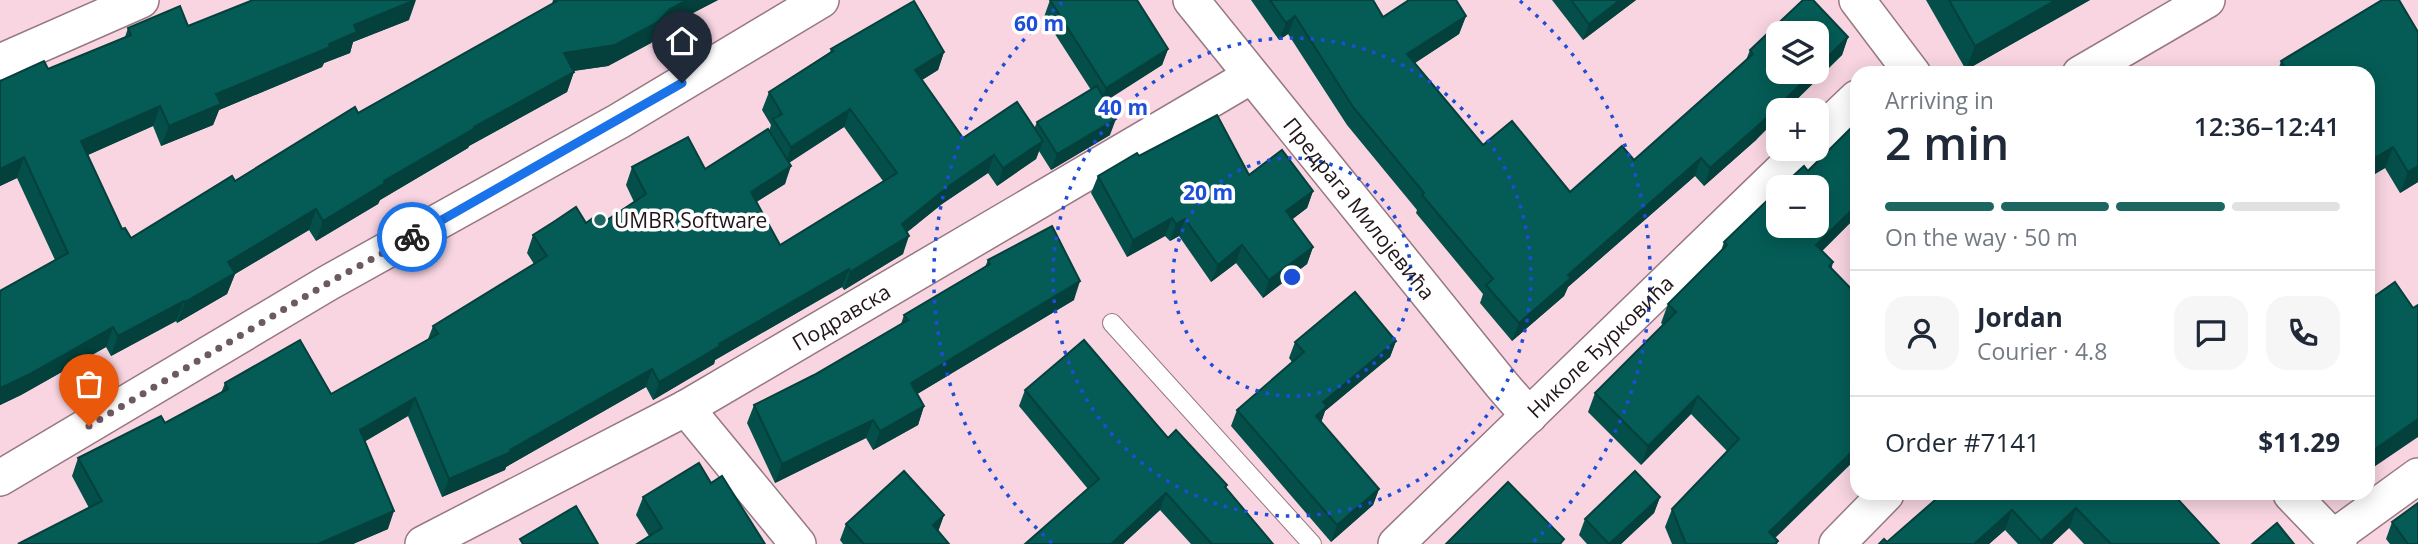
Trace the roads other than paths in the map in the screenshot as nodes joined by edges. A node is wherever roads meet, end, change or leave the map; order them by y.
1 (141, 0) edge
2 (821, 0) edge
3 (1191, 0) edge
4 (1857, 0) edge
5 (2207, 0) edge
6 (0, 62) edge
7 (1897, 66) edge
8 (2094, 66) edge
9 (1251, 76) junction
10 (1850, 105) edge
11 (1829, 125) edge
12 (1792, 161) edge
13 (1112, 323) dead end
14 (686, 408) junction
15 (1530, 416) junction
16 (2418, 476) edge
17 (0, 478) edge
18 (1880, 500) edge
19 (2297, 500) edge
20 (2337, 541) edge
21 (426, 543) edge
22 (798, 544) edge
23 (1312, 544) edge
24 (1396, 544) edge
25 (1837, 544) edge

1 - 6 street
2 - 17 street
3 - 9 street, Предрага Милојевића
4 - 7 street
5 - 8 street
9 - 14 street, Подравска
9 - 15 street, Предрага Милојевића
10 - 11 street
12 - 15 street, Николе Ђурковића
13 - 23 lane
14 - 21 street, Подравска
14 - 22 street
15 - 24 street, Николе Ђурковића
16 - 20 street
18 - 25 street
19 - 20 street

